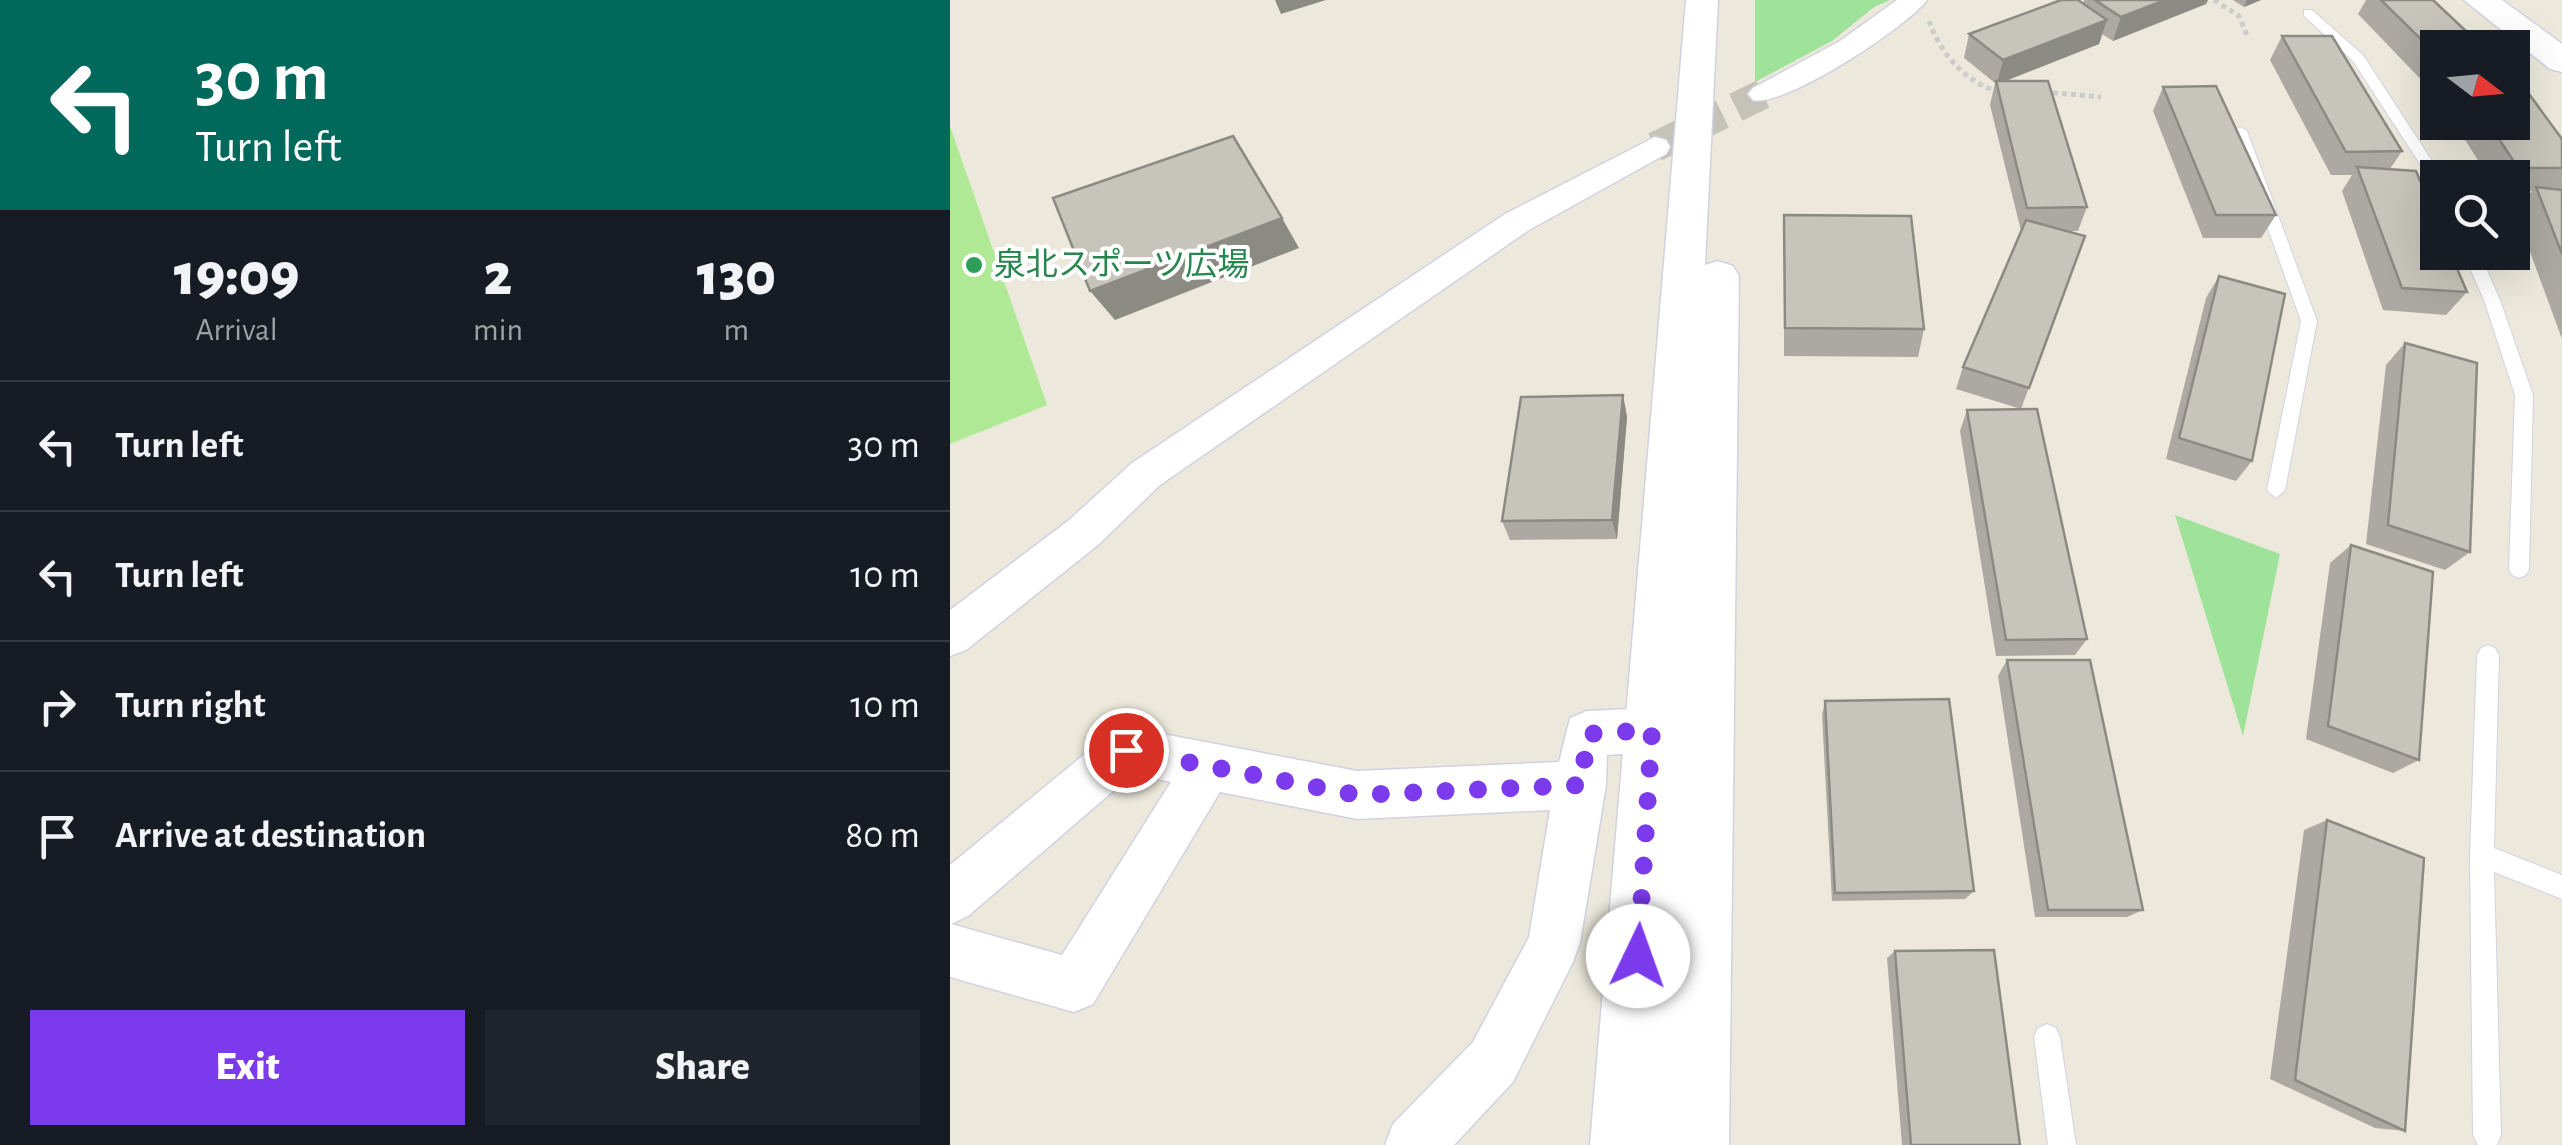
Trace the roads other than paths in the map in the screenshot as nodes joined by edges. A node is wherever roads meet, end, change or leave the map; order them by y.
1 (1702, 0) edge
2 (1730, 0) edge
3 (2480, 0) edge
4 (1921, 4) edge
5 (2308, 14) dead end
6 (2562, 62) edge
7 (1763, 94) tunnel mouth
8 (2240, 131) edge
9 (1655, 147) tunnel mouth
10 (2425, 160) edge
11 (2480, 270) edge
12 (2276, 490) dead end
13 (2519, 569) dead end
14 (950, 636) edge
15 (2488, 655) dead end
16 (1652, 730) junction
17 (1207, 768) junction
18 (1582, 785) junction
19 (2482, 855) junction
20 (2562, 887) edge
21 (950, 898) edge
22 (950, 950) edge
23 (2046, 1038) dead end
24 (2487, 1135) dead end
25 (1414, 1145) edge
26 (1626, 1145) edge
27 (1693, 1145) edge
28 (2062, 1145) edge

1 - 16 street
2 - 27 street
3 - 6 street
4 - 7 street
5 - 10 lane
8 - 12 lane
9 - 14 street
11 - 13 lane
15 - 19 lane
16 - 18 street
16 - 26 street
17 - 18 street
17 - 21 street
17 - 22 street
18 - 25 street
19 - 20 lane
19 - 24 lane
23 - 28 lane

